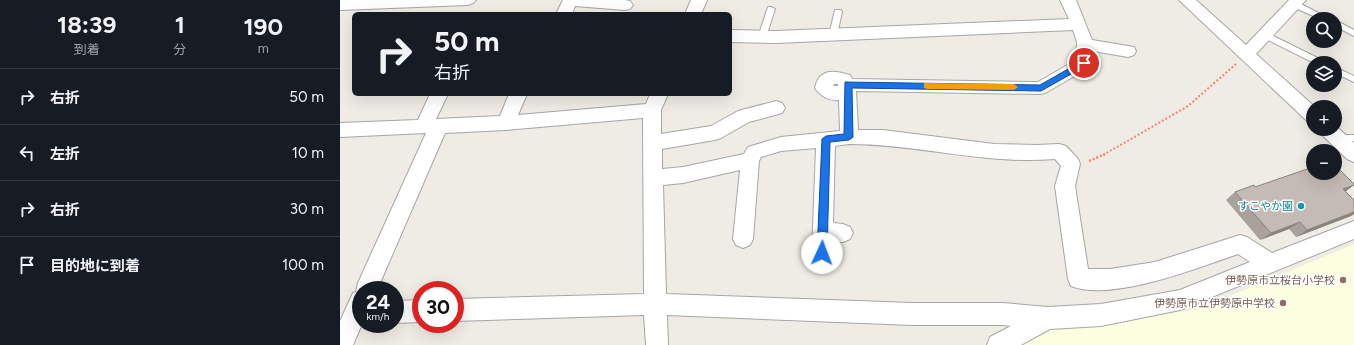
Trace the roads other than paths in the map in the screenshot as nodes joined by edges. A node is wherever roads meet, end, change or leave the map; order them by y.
1 (468, 0) edge
2 (699, 0) edge
3 (1068, 0) edge
4 (1187, 0) edge
5 (1296, 2) edge
6 (625, 4) dead end
7 (340, 5) edge
8 (771, 8) dead end
9 (565, 12) edge
10 (694, 12) edge
11 (838, 12) dead end
12 (1314, 12) edge
13 (1079, 24) junction
14 (1342, 27) edge
15 (1354, 33) edge
16 (833, 35) junction
17 (1264, 35) junction
18 (732, 36) edge
19 (762, 37) junction
20 (1085, 44) junction
21 (1128, 51) dead end
22 (1246, 54) junction
23 (1307, 56) edge
24 (1342, 73) edge
25 (1354, 79) edge
26 (438, 96) edge
27 (517, 96) edge
28 (655, 102) edge
29 (776, 108) dead end
30 (1306, 110) edge
31 (506, 123) junction
32 (430, 127) junction
33 (340, 130) edge
34 (1340, 136) edge
35 (849, 137) junction
36 (826, 139) junction
37 (653, 143) junction
38 (1354, 154) edge
39 (750, 160) junction
40 (653, 178) junction
41 (1354, 230) edge
42 (823, 232) junction
43 (843, 233) dead end
44 (743, 239) dead end
45 (822, 253) dead end
46 (1270, 264) junction
47 (370, 281) edge
48 (655, 304) junction
49 (464, 310) edge
50 (352, 315) edge
51 (1048, 318) junction
52 (341, 345) edge
53 (657, 345) edge
54 (998, 345) edge

1 - 7 street
2 - 10 street
3 - 13 street
4 - 22 street
5 - 12 lane
5 - 17 street
6 - 9 street
8 - 19 lane
11 - 16 lane
13 - 16 street
13 - 20 street
14 - 15 lane
16 - 19 street
17 - 22 street
17 - 23 lane
18 - 19 street
20 - 21 street
20 - 35 street
22 - 30 street
24 - 25 lane
26 - 32 street
27 - 31 street
28 - 31 street
28 - 37 street
29 - 37 street
31 - 32 street
32 - 33 street
32 - 47 street
34 - 38 street
35 - 36 street
35 - 46 street
36 - 39 street
36 - 42 street
37 - 40 street
39 - 40 street
39 - 44 street
40 - 48 street
41 - 46 street
42 - 43 street
42 - 45 street
46 - 51 street
48 - 49 street
48 - 51 street
48 - 53 street
50 - 52 street
51 - 54 street

